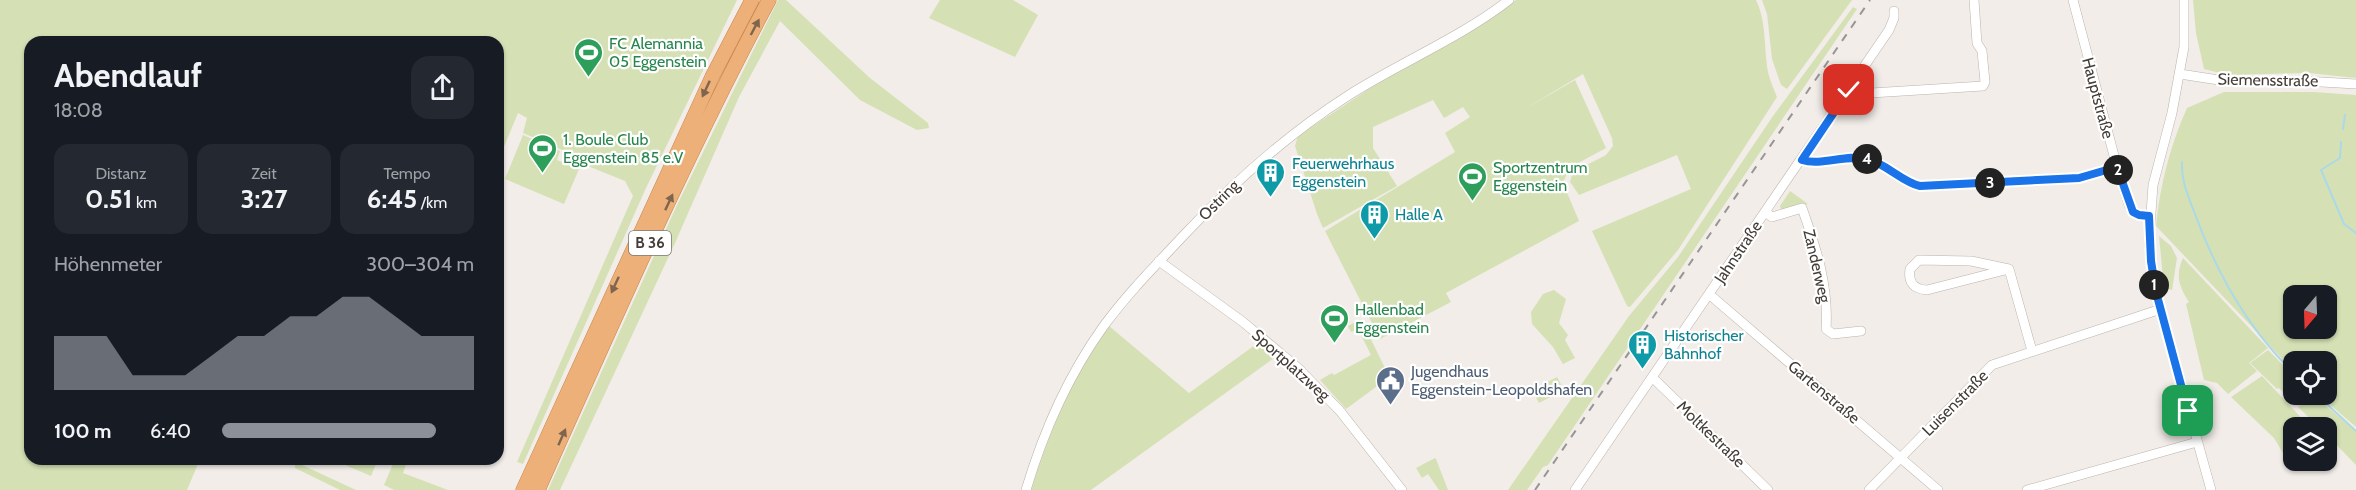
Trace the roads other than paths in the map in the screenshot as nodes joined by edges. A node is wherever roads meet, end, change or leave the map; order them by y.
1 (752, 0) edge
2 (769, 0) edge
3 (1509, 0) edge
4 (1974, 0) edge
5 (2073, 0) edge
6 (2184, 0) edge
7 (1894, 11) dead end
8 (2180, 74) junction
9 (2356, 84) edge
10 (1849, 90) junction
11 (1802, 160) junction
12 (2117, 167) junction
13 (1765, 212) junction
14 (2149, 216) junction
15 (1159, 261) junction
16 (2008, 269) junction
17 (1710, 295) junction
18 (2160, 309) junction
19 (1861, 331) dead end
20 (2032, 351) junction
21 (1653, 378) junction
22 (2197, 442) junction
23 (1900, 457) junction
24 (523, 490) edge
25 (538, 490) edge
26 (1026, 490) edge
27 (1402, 490) edge
28 (1575, 490) edge
29 (1768, 490) edge
30 (1869, 490) edge
31 (1938, 490) edge
32 (2027, 490) edge
33 (2211, 490) edge

1 -> 24 highway, B 36
25 -> 2 highway, B 36
3 - 15 street, Ostring
4 - 10 street
5 - 12 street, Hauptstraße
6 - 8 street
7 - 10 street, Jahnstraße
8 - 9 street, Siemensstraße
8 - 14 street
10 - 11 street, Jahnstraße
11 - 12 street
11 - 13 street, Jahnstraße
12 - 14 street, Hauptstraße
13 - 17 street, Jahnstraße
13 - 19 street, Zanderweg
14 - 18 street
15 - 26 street, Ostring
15 - 27 street, Sportplatzweg
16 - 16 street
16 - 20 street
17 - 21 street, Jahnstraße
17 - 23 street, Gartenstraße
18 - 20 street, Luisenstraße
18 - 22 street
20 - 23 street, Luisenstraße
21 - 28 street, Jahnstraße
21 - 29 street, Moltkestraße
22 - 32 street
22 - 33 street
23 - 30 street, Luisenstraße
23 - 31 street, Gartenstraße

